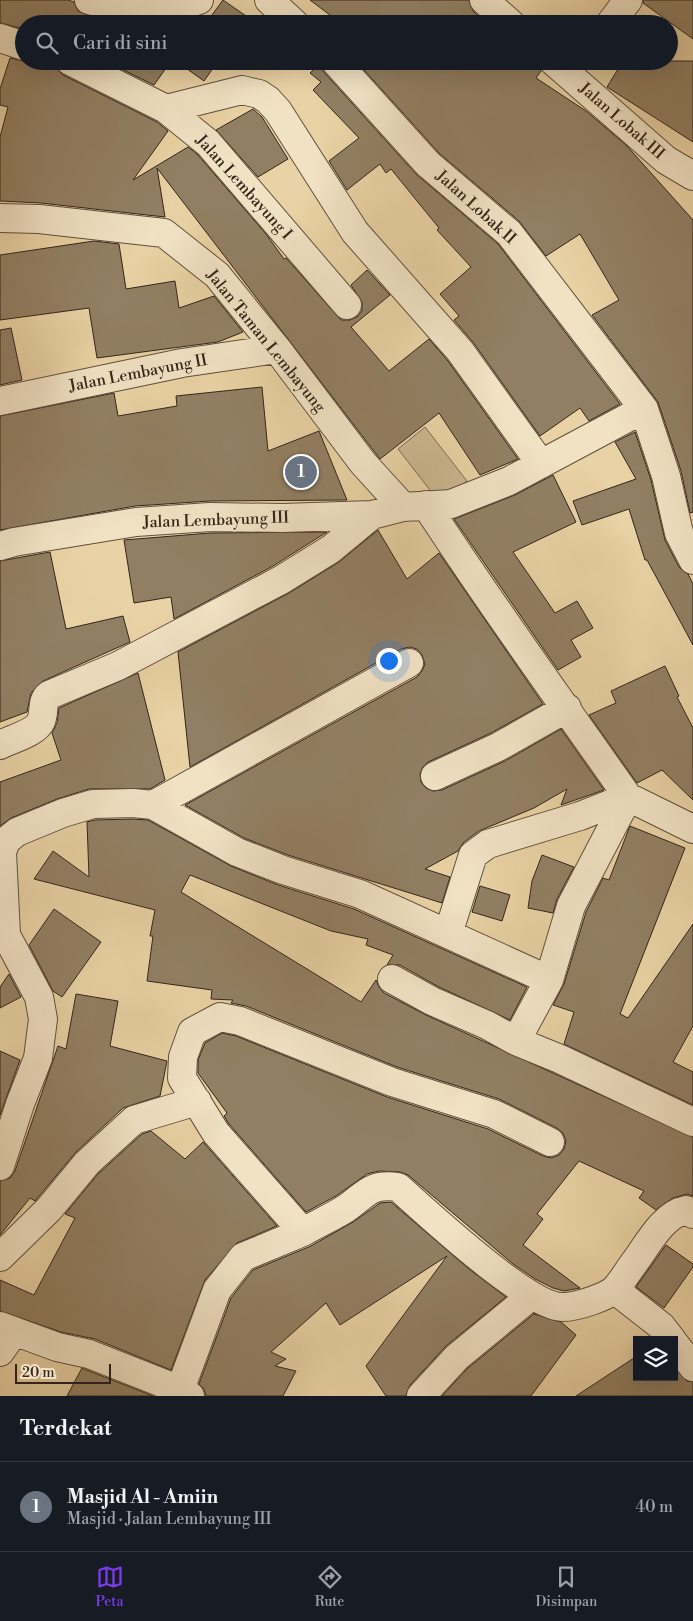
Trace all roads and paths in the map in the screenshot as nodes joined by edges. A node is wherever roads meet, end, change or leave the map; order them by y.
1 (90, 0) edge
2 (200, 0) edge
3 (269, 0) edge
4 (484, 0) edge
5 (628, 0) edge
6 (285, 15) edge
7 (501, 15) edge
8 (617, 15) edge
9 (0, 38) edge
10 (15, 43) edge
11 (88, 70) edge
12 (343, 70) edge
13 (580, 71) edge
14 (166, 109) junction
15 (693, 176) edge
16 (0, 218) edge
17 (39, 219) junction
18 (0, 230) edge
19 (347, 305) dead end
20 (277, 349) junction
21 (0, 401) edge
22 (644, 409) junction
23 (540, 464) junction
24 (415, 506) junction
25 (372, 515) junction
26 (0, 546) edge
27 (690, 547) edge
28 (409, 663) dead end
29 (567, 708) junction
30 (0, 745) edge
31 (435, 776) dead end
32 (628, 797) junction
33 (153, 805) junction
34 (693, 828) edge
35 (3, 848) edge
36 (448, 934) junction
37 (392, 979) dead end
38 (549, 980) junction
39 (516, 1041) junction
40 (197, 1101) junction
41 (693, 1122) edge
42 (550, 1142) dead end
43 (0, 1166) edge
44 (693, 1214) edge
45 (303, 1232) junction
46 (0, 1257) edge
47 (615, 1290) junction
48 (531, 1296) junction
49 (669, 1336) edge
50 (5, 1337) edge
51 (678, 1348) edge
52 (693, 1367) edge
53 (150, 1388) edge
54 (185, 1393) edge
55 (421, 1396) edge

1 - 2 street
3 - 6 street
4 - 7 street
5 - 8 street
9 - 10 street
11 - 14 street, Jalan Lembayung I
12 - 22 street, Jalan Lobak II
13 - 15 street, Jalan Lobak III
14 - 19 street, Jalan Lembayung I
14 - 23 street
16 - 17 street, Jalan Taman Lembayung
17 - 18 street, Jalan Taman Lembayung
17 - 20 street, Jalan Taman Lembayung
20 - 21 street, Jalan Lembayung II
20 - 24 street, Jalan Taman Lembayung
22 - 23 street, Jalan Lembayung III
22 - 27 street, Jalan Lobak II
23 - 24 street, Jalan Lembayung III
24 - 25 street, Jalan Lembayung III
24 - 29 street, Jalan Taman Lembayung
25 - 26 street, Jalan Lembayung III
25 - 30 street
28 - 33 street
29 - 31 street
29 - 32 street, Jalan Taman Lembayung
32 - 34 street
32 - 36 street
32 - 38 street
33 - 35 street
33 - 36 street
35 - 43 street
36 - 38 street
37 - 39 street
38 - 39 street
39 - 41 street
40 - 42 street
40 - 45 street
40 - 46 street
44 - 47 street
45 - 48 street
45 - 54 street
47 - 48 street
47 - 49 street
48 - 55 street
50 - 53 street
51 - 52 street
53 - 54 street

